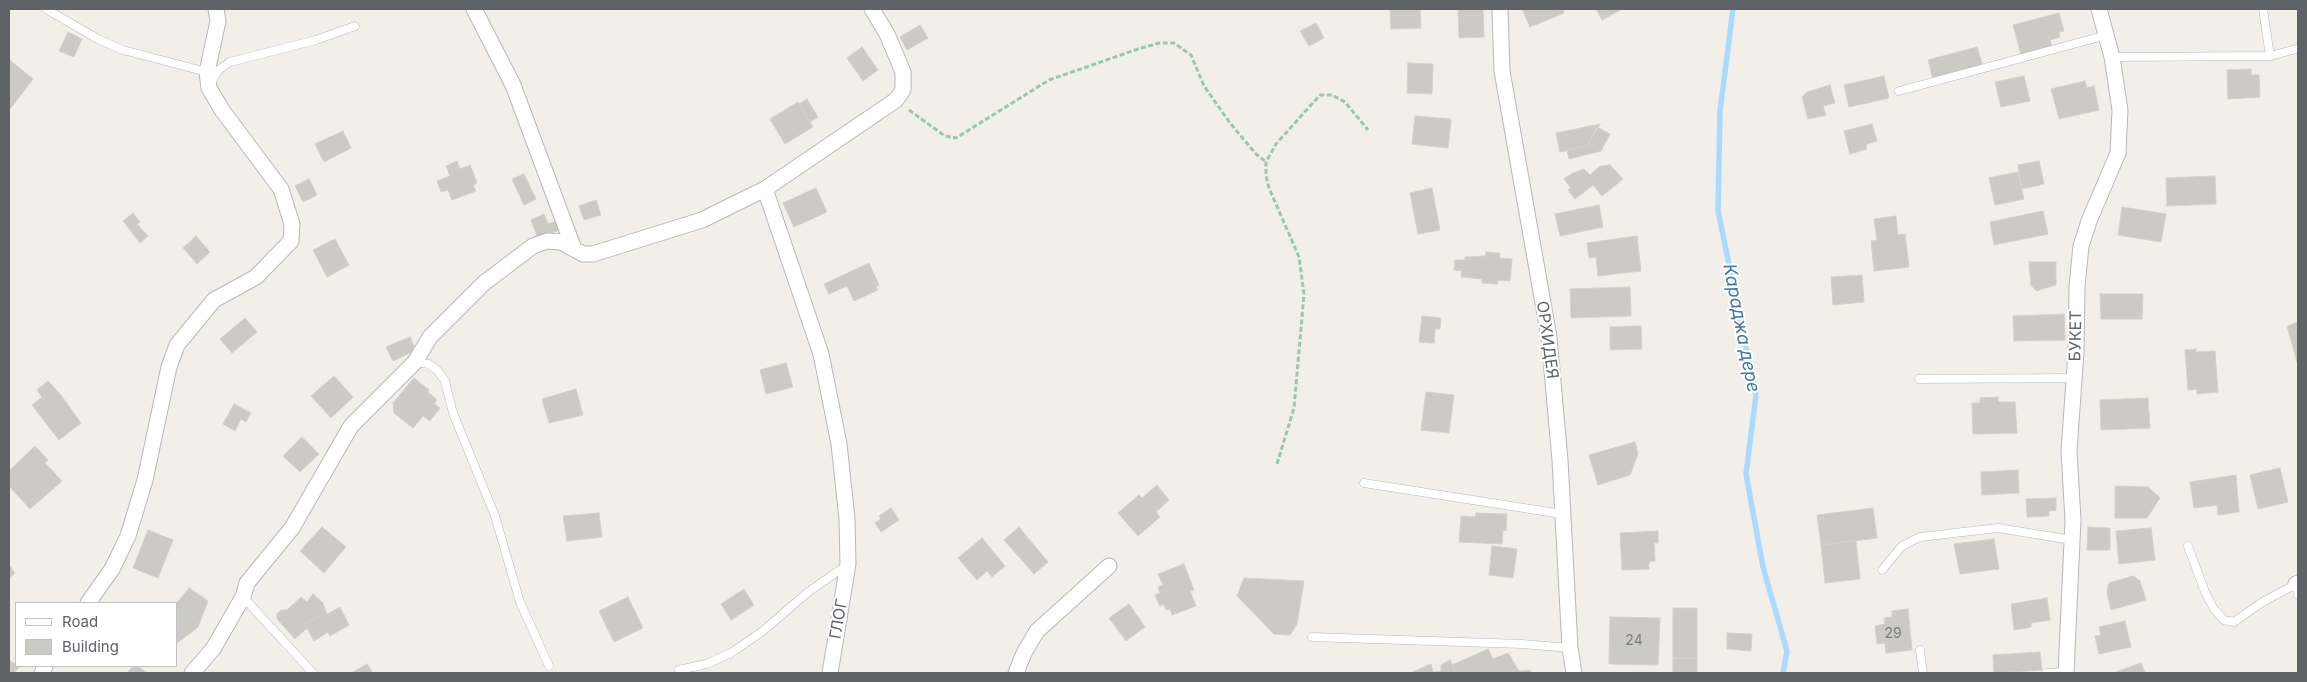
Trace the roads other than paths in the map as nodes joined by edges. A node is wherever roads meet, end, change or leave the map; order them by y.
1 (46, 9) edge
2 (216, 9) edge
3 (474, 9) edge
4 (872, 9) edge
5 (1500, 9) edge
6 (2099, 9) edge
7 (2263, 9) edge
8 (355, 26) dead end
9 (2107, 35) junction
10 (2296, 49) dead end
11 (2270, 56) junction
12 (2112, 57) junction
13 (208, 72) junction
14 (209, 88) junction
15 (1899, 91) dead end
16 (765, 189) junction
17 (574, 249) junction
18 (415, 362) junction
19 (2075, 378) junction
20 (1919, 379) dead end
21 (1364, 483) dead end
22 (1562, 514) junction
23 (2072, 540) junction
24 (2188, 546) dead end
25 (848, 564) junction
26 (1109, 566) dead end
27 (1882, 570) dead end
28 (2298, 587) edge
29 (243, 597) junction
30 (89, 602) edge
31 (1312, 637) dead end
32 (1570, 648) junction
33 (1920, 650) dead end
34 (549, 666) dead end
35 (679, 670) dead end
36 (2066, 672) edge
37 (192, 673) edge
38 (313, 673) edge
39 (830, 673) edge
40 (1016, 673) edge
41 (1574, 673) edge
42 (1922, 673) edge
43 (2046, 673) edge

1 - 13 lane
2 - 13 street
3 - 17 street
4 - 16 street
5 - 22 street, ОРХИДЕЯ
6 - 9 street, БУКЕТ
7 - 11 lane
8 - 14 lane
9 - 12 street, БУКЕТ
9 - 15 lane
10 - 11 lane
11 - 12 lane
12 - 19 street, БУКЕТ
13 - 14 street
14 - 30 street
16 - 17 street
16 - 25 street, ГЛОГ
17 - 18 street
18 - 29 street
18 - 34 lane
19 - 20 lane
19 - 23 street, БУКЕТ
21 - 22 lane
22 - 32 street, ОРХИДЕЯ
23 - 27 lane
23 - 36 street, БУКЕТ
24 - 28 lane
25 - 35 lane
25 - 39 street, ГЛОГ
26 - 40 street
29 - 37 street
29 - 38 lane
31 - 32 lane
32 - 41 street, ОРХИДЕЯ
33 - 42 lane
36 - 43 lane

